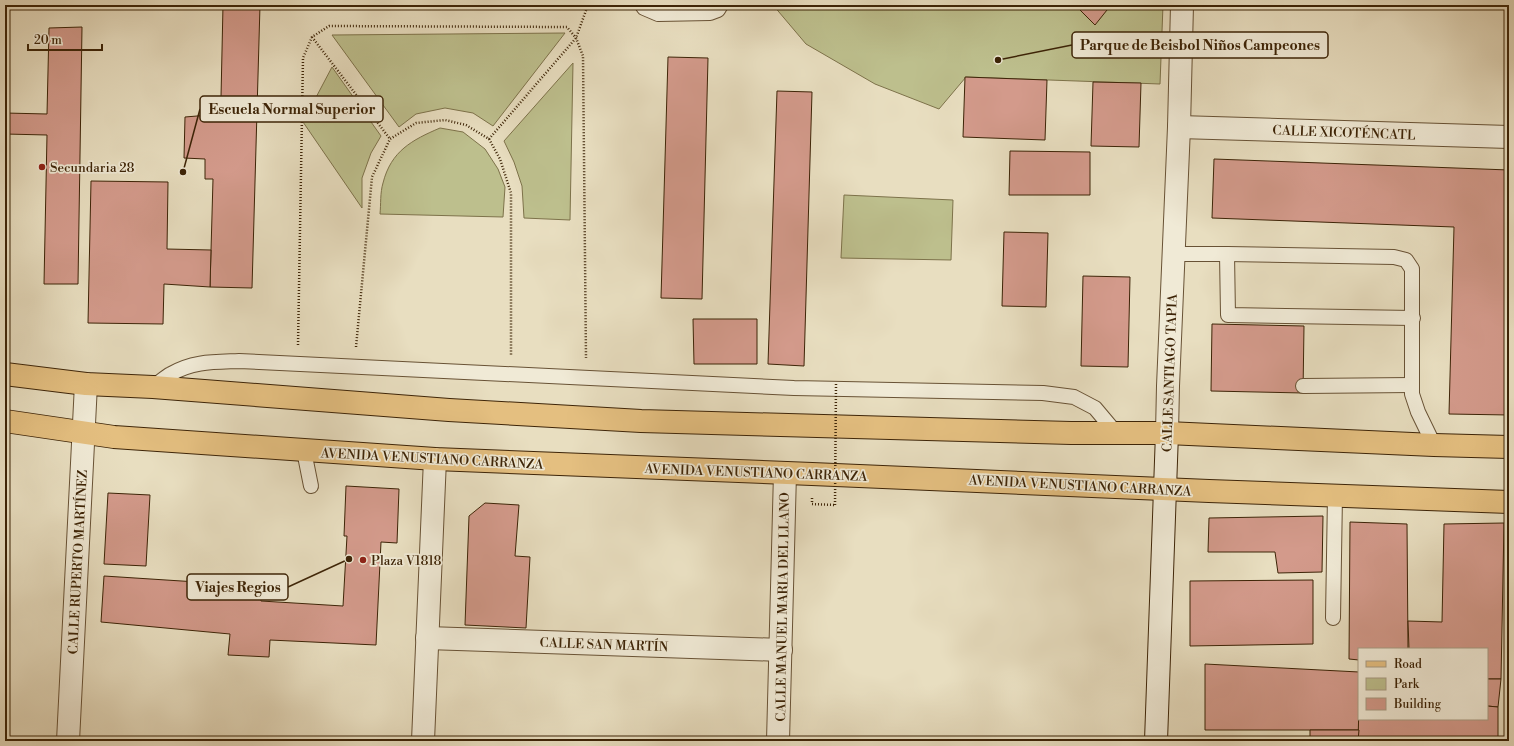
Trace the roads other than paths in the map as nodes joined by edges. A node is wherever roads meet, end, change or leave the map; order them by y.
1 (642, 5) edge
2 (721, 5) edge
3 (1182, 5) edge
4 (1179, 127) junction
5 (1509, 137) edge
6 (1174, 254) junction
7 (1227, 254) junction
8 (1413, 318) junction
9 (5, 374) edge
10 (86, 384) junction
11 (1412, 385) junction
12 (1304, 386) dead end
13 (153, 388) junction
14 (5, 421) edge
15 (83, 433) junction
16 (1167, 433) junction
17 (1116, 434) junction
18 (1434, 445) junction
19 (1509, 447) edge
20 (304, 451) junction
21 (435, 459) junction
22 (785, 473) junction
23 (312, 486) dead end
24 (1165, 489) junction
25 (1335, 495) junction
26 (1509, 502) edge
27 (1332, 618) dead end
28 (427, 638) junction
29 (781, 650) junction
30 (68, 741) edge
31 (423, 741) edge
32 (778, 741) edge
33 (1156, 741) edge

1 - 2 lane
3 - 4 street, CALLE SANTIAGO TAPIA
4 - 5 street, CALLE XICOTÉNCATL
4 - 6 street, CALLE SANTIAGO TAPIA
6 - 7 lane
6 - 16 street, CALLE SANTIAGO TAPIA
7 - 8 lane
7 - 8 lane
8 - 11 lane
9 - 10 main road
10 - 13 main road
10 - 15 street, CALLE RUPERTO MARTÍNEZ
11 - 12 lane
11 - 18 lane
13 - 17 main road
13 - 17 lane
14 - 15 main road, AVENIDA VENUSTIANO CARRANZA
15 - 20 main road, AVENIDA VENUSTIANO CARRANZA
15 - 30 street, CALLE RUPERTO MARTÍNEZ
16 - 17 main road
16 - 18 main road
16 - 24 street, CALLE SANTIAGO TAPIA
18 - 19 main road
20 - 21 main road, AVENIDA VENUSTIANO CARRANZA
20 - 23 lane
21 - 22 main road, AVENIDA VENUSTIANO CARRANZA
21 - 28 street
22 - 24 main road, AVENIDA VENUSTIANO CARRANZA
22 - 29 street, CALLE MANUEL MARIA DEL LLANO
24 - 25 main road, AVENIDA VENUSTIANO CARRANZA
24 - 33 street, CALLE SANTIAGO TAPIA
25 - 26 main road, AVENIDA VENUSTIANO CARRANZA
25 - 27 lane
28 - 29 street, CALLE SAN MARTÍN
28 - 31 street
29 - 32 street, CALLE MANUEL MARIA DEL LLANO

